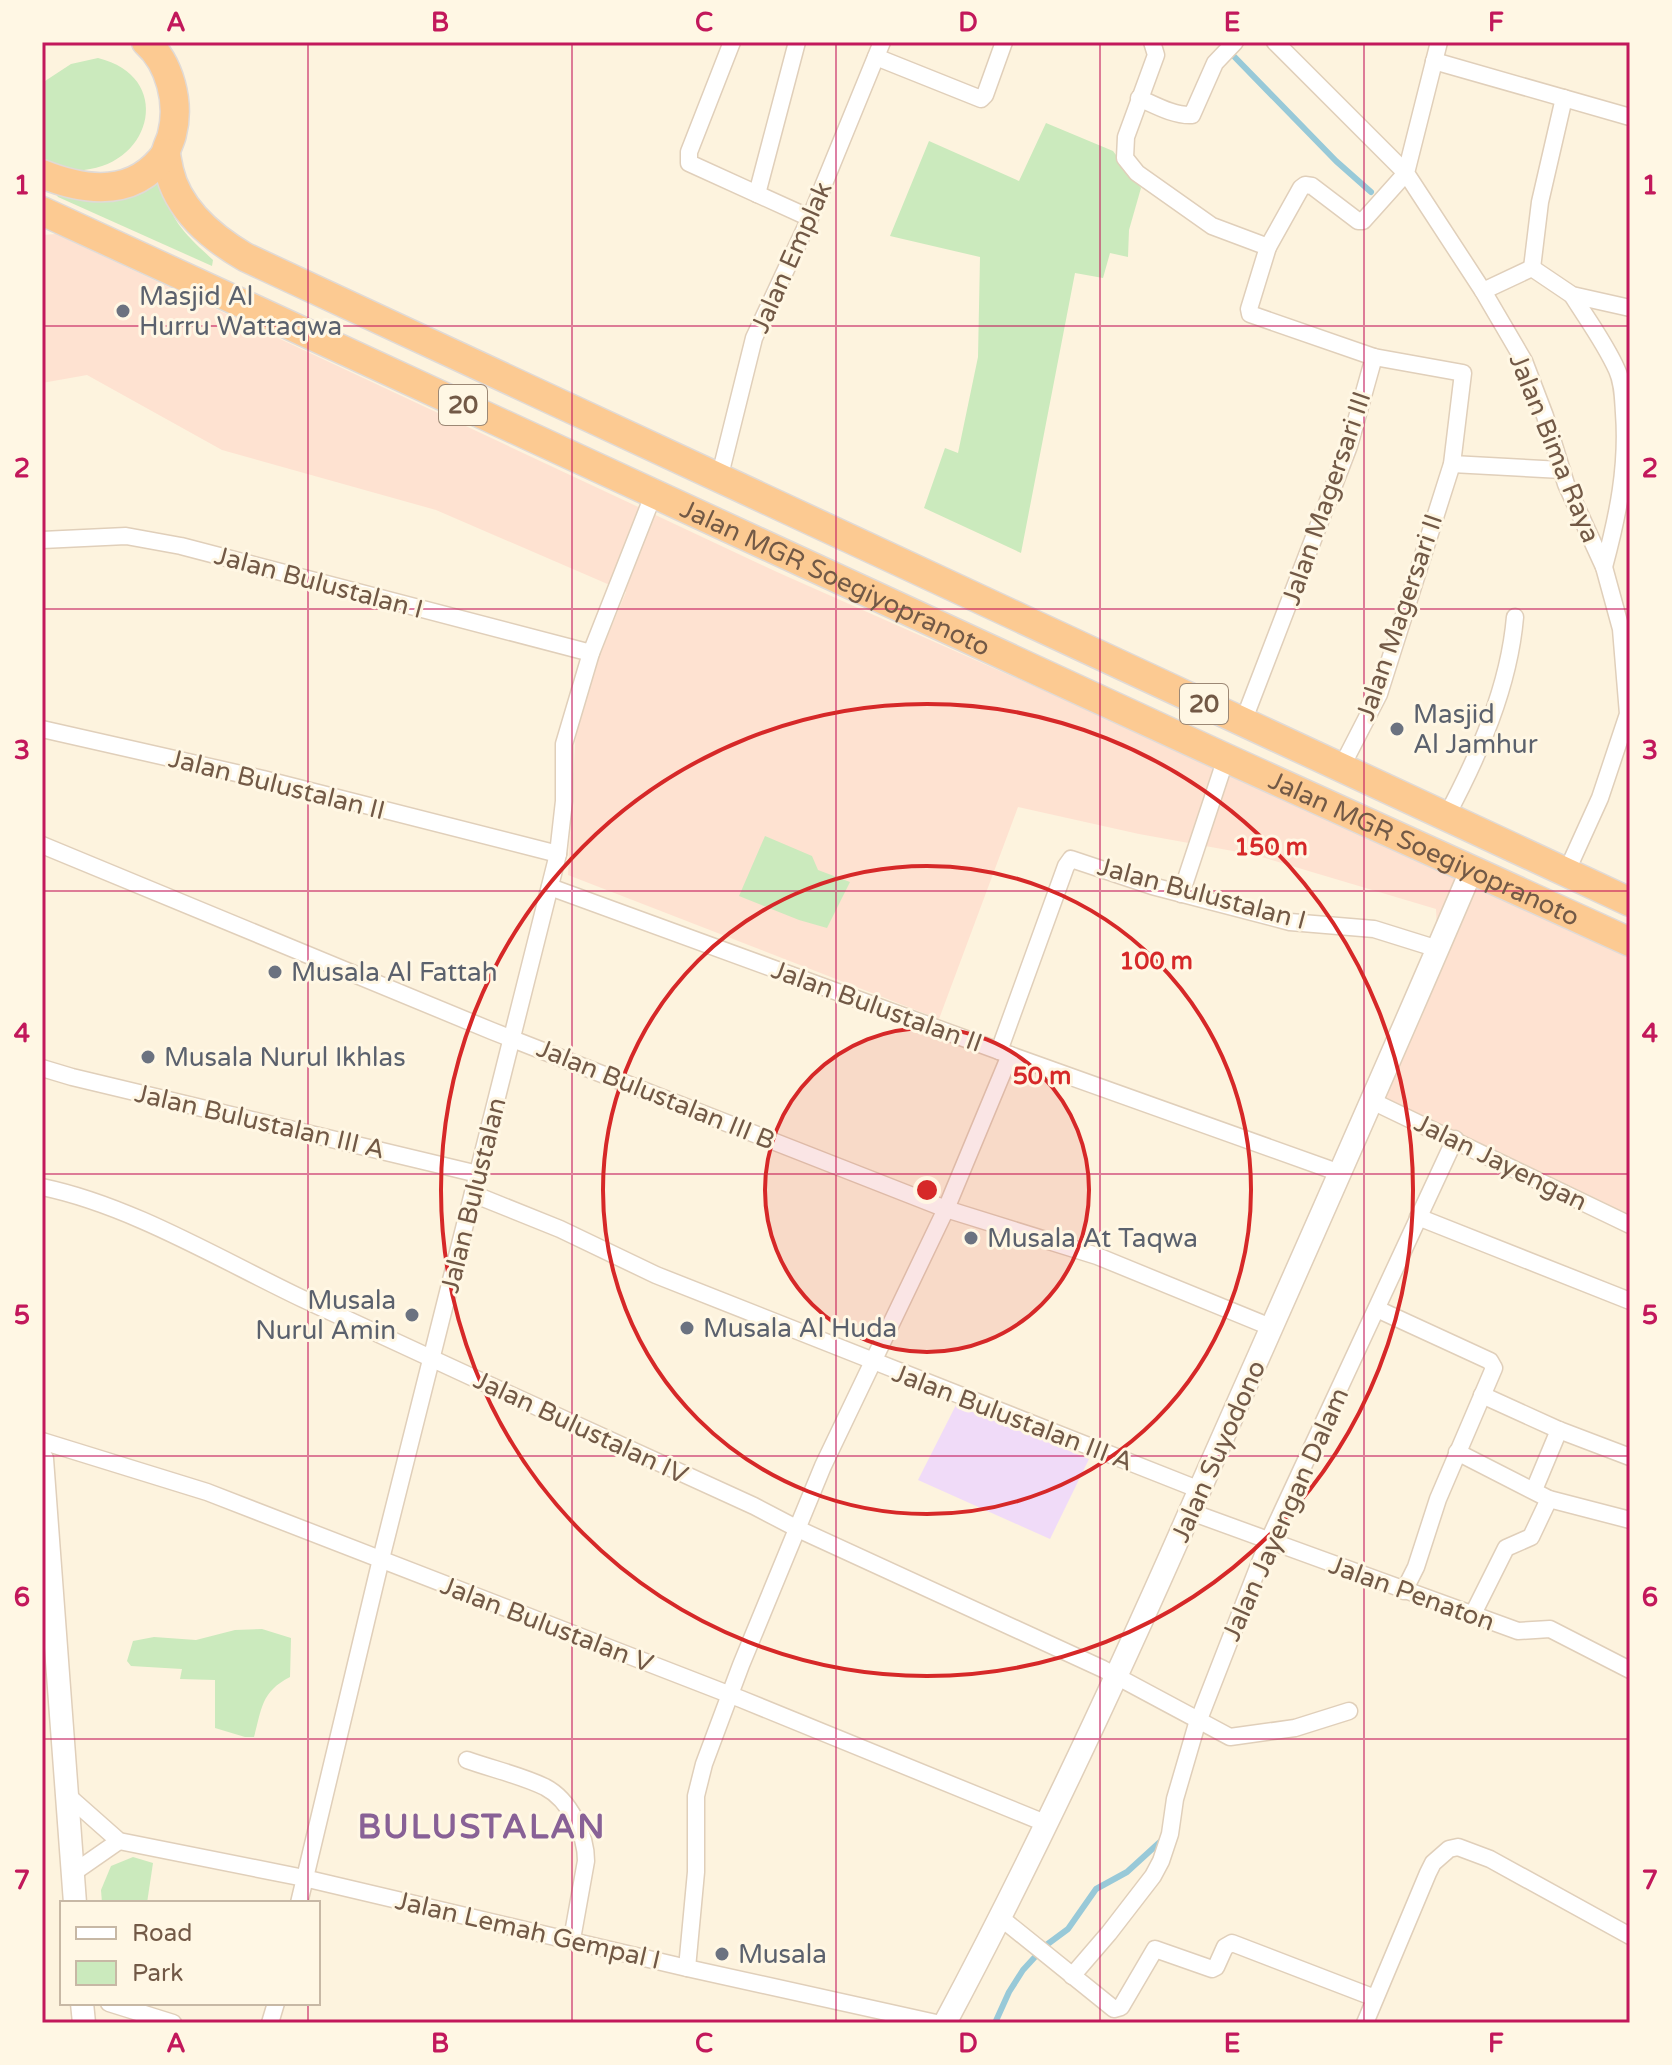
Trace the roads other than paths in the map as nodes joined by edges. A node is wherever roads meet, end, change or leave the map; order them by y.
1 (146, 42) edge
2 (732, 42) edge
3 (797, 42) edge
4 (1004, 42) edge
5 (1152, 42) edge
6 (1275, 42) edge
7 (1439, 42) edge
8 (879, 49) edge
9 (1227, 49) edge
10 (1434, 61) junction
11 (1139, 98) junction
12 (1564, 98) junction
13 (1630, 117) edge
14 (166, 153) junction
15 (1406, 173) junction
16 (42, 174) edge
17 (757, 194) junction
18 (42, 211) edge
19 (810, 218) junction
20 (1268, 247) junction
21 (1532, 268) junction
22 (1483, 291) junction
23 (1572, 295) junction
24 (1630, 308) edge
25 (1374, 357) junction
26 (1463, 373) joint
27 (1452, 464) junction
28 (1562, 470) junction
29 (719, 479) junction
30 (654, 493) junction
31 (42, 540) edge
32 (1604, 567) junction
33 (1515, 617) dead end
34 (591, 653) junction
35 (1243, 722) junction
36 (42, 729) edge
37 (1226, 758) junction
38 (1341, 768) junction
39 (1446, 817) junction
40 (43, 846) edge
41 (558, 854) junction
42 (1471, 871) junction
43 (1566, 873) junction
44 (550, 887) junction
45 (1181, 894) junction
46 (1630, 902) edge
47 (1630, 942) edge
48 (1438, 949) junction
49 (512, 1038) junction
50 (1004, 1053) junction
51 (42, 1068) edge
52 (1372, 1101) junction
53 (1455, 1139) junction
54 (1340, 1173) junction
55 (478, 1174) junction
56 (42, 1187) edge
57 (473, 1194) junction
58 (946, 1209) junction
59 (1420, 1217) junction
60 (1630, 1225) edge
61 (1630, 1301) edge
62 (1379, 1310) junction
63 (1273, 1328) junction
64 (433, 1360) junction
65 (873, 1362) junction
66 (1482, 1395) junction
67 (1559, 1430) junction
68 (42, 1441) edge
69 (1457, 1452) junction
70 (1630, 1457) edge
71 (42, 1459) edge
72 (1200, 1490) junction
73 (1542, 1494) junction
74 (1191, 1512) junction
75 (1630, 1520) edge
76 (798, 1529) junction
77 (1269, 1543) junction
78 (381, 1559) junction
79 (1404, 1591) junction
80 (1473, 1614) junction
81 (1630, 1670) edge
82 (1117, 1677) junction
83 (730, 1695) junction
84 (1349, 1711) dead end
85 (1205, 1725) junction
86 (467, 1760) dead end
87 (67, 1795) junction
88 (1045, 1823) junction
89 (119, 1841) junction
90 (73, 1873) junction
91 (304, 1878) junction
92 (75, 1901) edge
93 (299, 1901) edge
94 (1001, 1918) junction
95 (1630, 1936) edge
96 (572, 1939) junction
97 (687, 1968) junction
98 (1072, 1976) junction
99 (1375, 1998) junction
100 (115, 2005) edge
101 (173, 2023) edge
102 (936, 2023) edge
103 (945, 2023) edge
104 (1365, 2023) edge

1 - 14 highway
2 - 17 street
3 - 17 street
4 - 8 street
5 - 11 street
6 - 15 street, Jalan Bima Raya
7 - 10 street
8 - 19 street, Jalan Emplak
9 - 11 street
10 - 12 street
10 - 15 street
11 - 20 street
12 - 13 street
12 - 21 street
14 - 16 highway
14 - 29 highway, Jalan MGR Soegiyopranoto / 20
15 - 20 street
15 - 22 street, Jalan Bima Raya
17 - 19 street
18 - 30 highway, Jalan MGR Soegiyopranoto / 20
19 - 29 street, Jalan Emplak
20 - 25 street
21 - 22 street
21 - 23 street
22 - 28 street, Jalan Bima Raya
23 - 24 street
23 - 32 street
25 - 26 street, Jalan Magersari III
25 - 35 street, Jalan Magersari III
26 - 27 street, Jalan Magersari II
27 - 28 street
27 - 38 street, Jalan Magersari II
28 - 32 street, Jalan Bima Raya
29 - 35 highway, Jalan MGR Soegiyopranoto / 20
30 - 34 street, Jalan Bulustalan
30 - 37 highway, Jalan MGR Soegiyopranoto / 20
31 - 34 street, Jalan Bulustalan I
32 - 43 street, Jalan Bima Raya
33 - 39 street
34 - 41 street, Jalan Bulustalan
35 - 38 highway, Jalan MGR Soegiyopranoto / 20
36 - 41 street, Jalan Bulustalan II
37 - 42 highway, Jalan MGR Soegiyopranoto / 20
37 - 45 street
38 - 39 highway, Jalan MGR Soegiyopranoto / 20
39 - 43 highway, Jalan MGR Soegiyopranoto / 20
40 - 49 street, Jalan Bulustalan III B
41 - 44 street, Jalan Bulustalan
42 - 47 highway, Jalan MGR Soegiyopranoto / 20
42 - 48 street, Jalan Suyodono
43 - 46 highway, Jalan MGR Soegiyopranoto / 20
44 - 49 street, Jalan Bulustalan
44 - 50 street, Jalan Bulustalan II
45 - 48 street, Jalan Bulustalan I
45 - 50 street, Jalan Bulustalan I
48 - 52 street, Jalan Suyodono
49 - 55 street, Jalan Bulustalan
49 - 58 street, Jalan Bulustalan III B
50 - 54 street, Jalan Bulustalan II
50 - 58 street
51 - 55 street, Jalan Bulustalan III A
52 - 53 street, Jalan Jayengan
52 - 54 street, Jalan Suyodono
53 - 59 street, Jalan Jayengan Dalam
53 - 60 street, Jalan Jayengan
54 - 63 street, Jalan Suyodono
55 - 57 street, Jalan Bulustalan
56 - 64 street, Jalan Bulustalan IV
57 - 64 street, Jalan Bulustalan
57 - 65 street, Jalan Bulustalan III A
58 - 63 street, Jalan Bulustalan III B
58 - 65 street
59 - 61 street
59 - 62 street, Jalan Jayengan Dalam
62 - 66 street
62 - 77 street, Jalan Jayengan Dalam
63 - 72 street, Jalan Suyodono
64 - 76 street, Jalan Bulustalan IV
64 - 78 street, Jalan Bulustalan
65 - 72 street, Jalan Bulustalan III A
65 - 76 street
66 - 67 street
66 - 69 street
67 - 70 street
67 - 73 street
68 - 78 street, Jalan Bulustalan V
69 - 73 street
69 - 79 street
71 - 87 street
72 - 74 street, Jalan Suyodono
73 - 75 street
73 - 80 street
74 - 77 street, Jalan Penaton
74 - 82 street, Jalan Suyodono
76 - 82 street, Jalan Bulustalan IV
76 - 83 street
77 - 79 street, Jalan Penaton
77 - 85 street, Jalan Jayengan Dalam
78 - 83 street, Jalan Bulustalan V
78 - 91 street, Jalan Bulustalan
79 - 80 street, Jalan Penaton
80 - 81 street, Jalan Penaton
82 - 85 street, Jalan Bulustalan IV
82 - 88 street, Jalan Suyodono
83 - 88 street, Jalan Bulustalan V
83 - 97 street
84 - 85 street
85 - 98 street, Jalan Jayengan Dalam
86 - 96 street
87 - 89 street
87 - 90 street
88 - 94 street, Jalan Suyodono
89 - 90 street
89 - 91 street, Jalan Lemah Gempal I
90 - 92 street
91 - 93 street, Jalan Bulustalan
91 - 96 street, Jalan Lemah Gempal I
94 - 98 street
94 - 103 street, Jalan Suyodono
95 - 99 street
96 - 97 street, Jalan Lemah Gempal I
97 - 102 street, Jalan Lemah Gempal I
98 - 99 street
99 - 104 street
100 - 101 street

